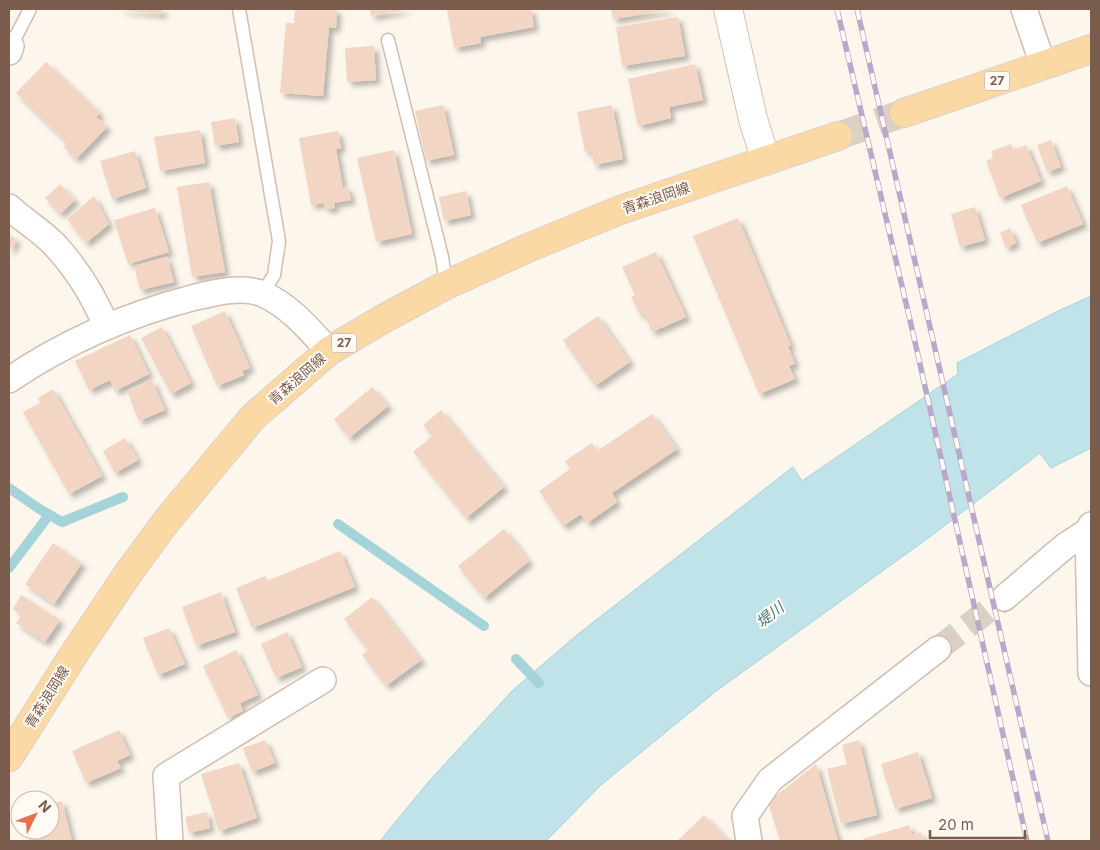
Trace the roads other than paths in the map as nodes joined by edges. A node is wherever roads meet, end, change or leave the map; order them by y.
1 (30, 9) edge
2 (240, 9) edge
3 (728, 9) edge
4 (1024, 9) edge
5 (388, 40) dead end
6 (9, 48) edge
7 (1091, 49) edge
8 (1043, 65) junction
9 (904, 113) tunnel mouth
10 (838, 136) tunnel mouth
11 (766, 161) junction
12 (9, 207) edge
13 (446, 285) junction
14 (262, 294) junction
15 (106, 326) junction
16 (329, 351) junction
17 (9, 380) edge
18 (1090, 528) edge
19 (1004, 598) tunnel mouth
20 (938, 649) tunnel mouth
21 (1091, 673) edge
22 (323, 680) dead end
23 (9, 757) edge
24 (170, 841) edge
25 (749, 841) edge

1 - 6 lane
2 - 14 lane
3 - 11 street
4 - 8 street
5 - 13 lane
7 - 8 main road, 27
8 - 9 main road, 27
10 - 11 main road, 青森浪岡線 / 27
11 - 13 main road, 青森浪岡線 / 27
12 - 15 street
13 - 16 main road, 青森浪岡線 / 27
14 - 15 street
14 - 16 street
15 - 17 street
16 - 23 main road, 青森浪岡線 / 27
18 - 19 street
18 - 21 street
20 - 25 street
22 - 24 street

